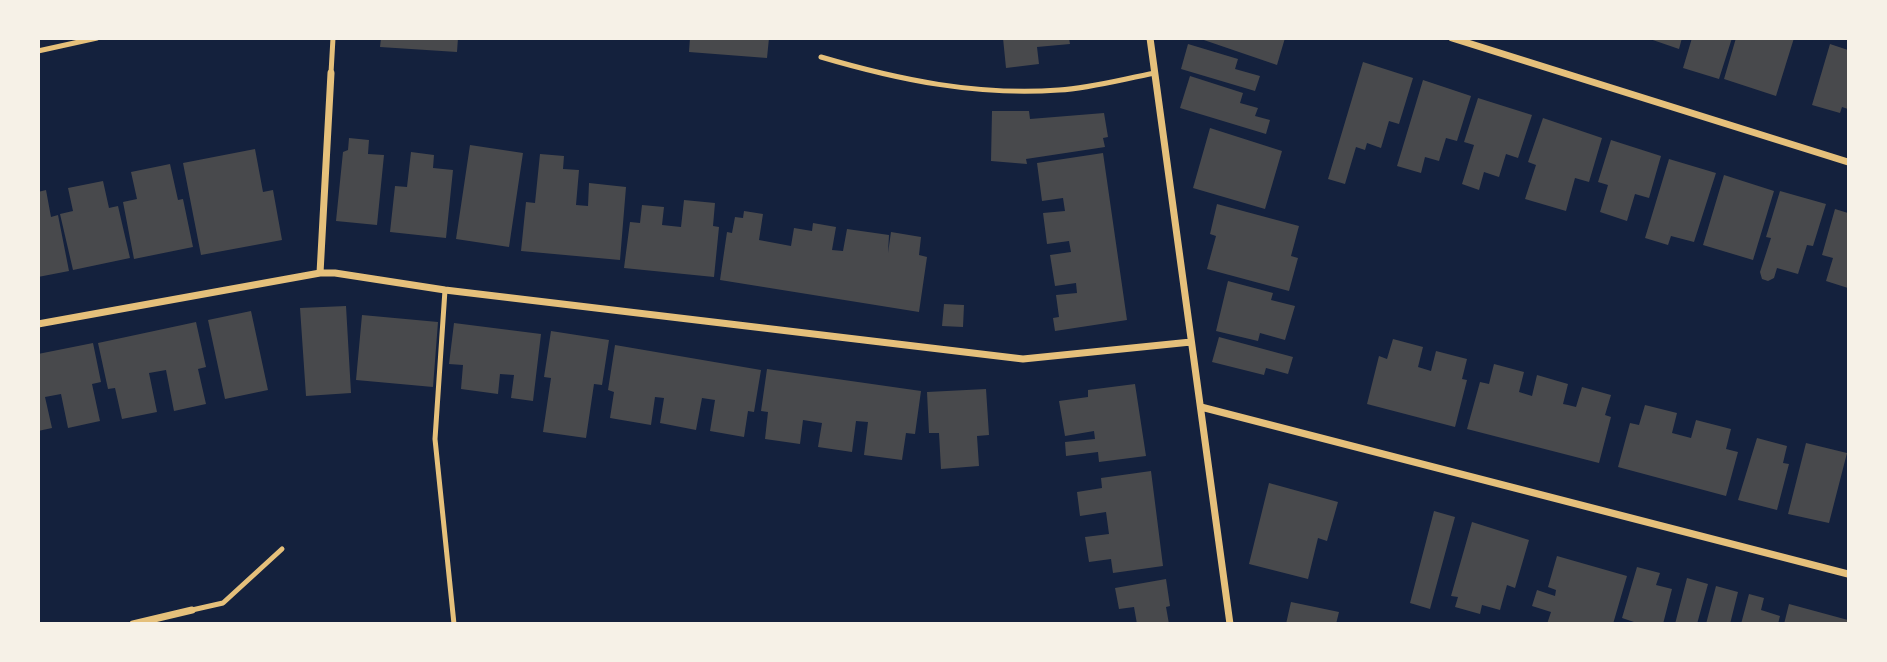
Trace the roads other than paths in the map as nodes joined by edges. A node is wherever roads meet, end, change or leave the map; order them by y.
1 (97, 38) edge
2 (333, 38) edge
3 (1150, 38) edge
4 (1452, 38) edge
5 (75, 41) edge
6 (38, 51) edge
7 (821, 57) dead end
8 (331, 73) joint
9 (1154, 73) junction
10 (1849, 162) edge
11 (320, 273) junction
12 (445, 290) junction
13 (38, 324) edge
14 (1191, 342) junction
15 (1201, 407) junction
16 (282, 549) dead end
17 (1849, 574) edge
18 (192, 610) joint
19 (133, 624) edge
20 (454, 624) edge
21 (1230, 624) edge

1 - 5 lane
2 - 8 lane
3 - 9 street
4 - 10 street
5 - 6 lane
7 - 9 lane
8 - 11 street
9 - 14 street
11 - 12 street
11 - 13 street
12 - 14 street
12 - 20 lane
14 - 15 street
15 - 17 street
15 - 21 street
16 - 18 lane
18 - 19 street

